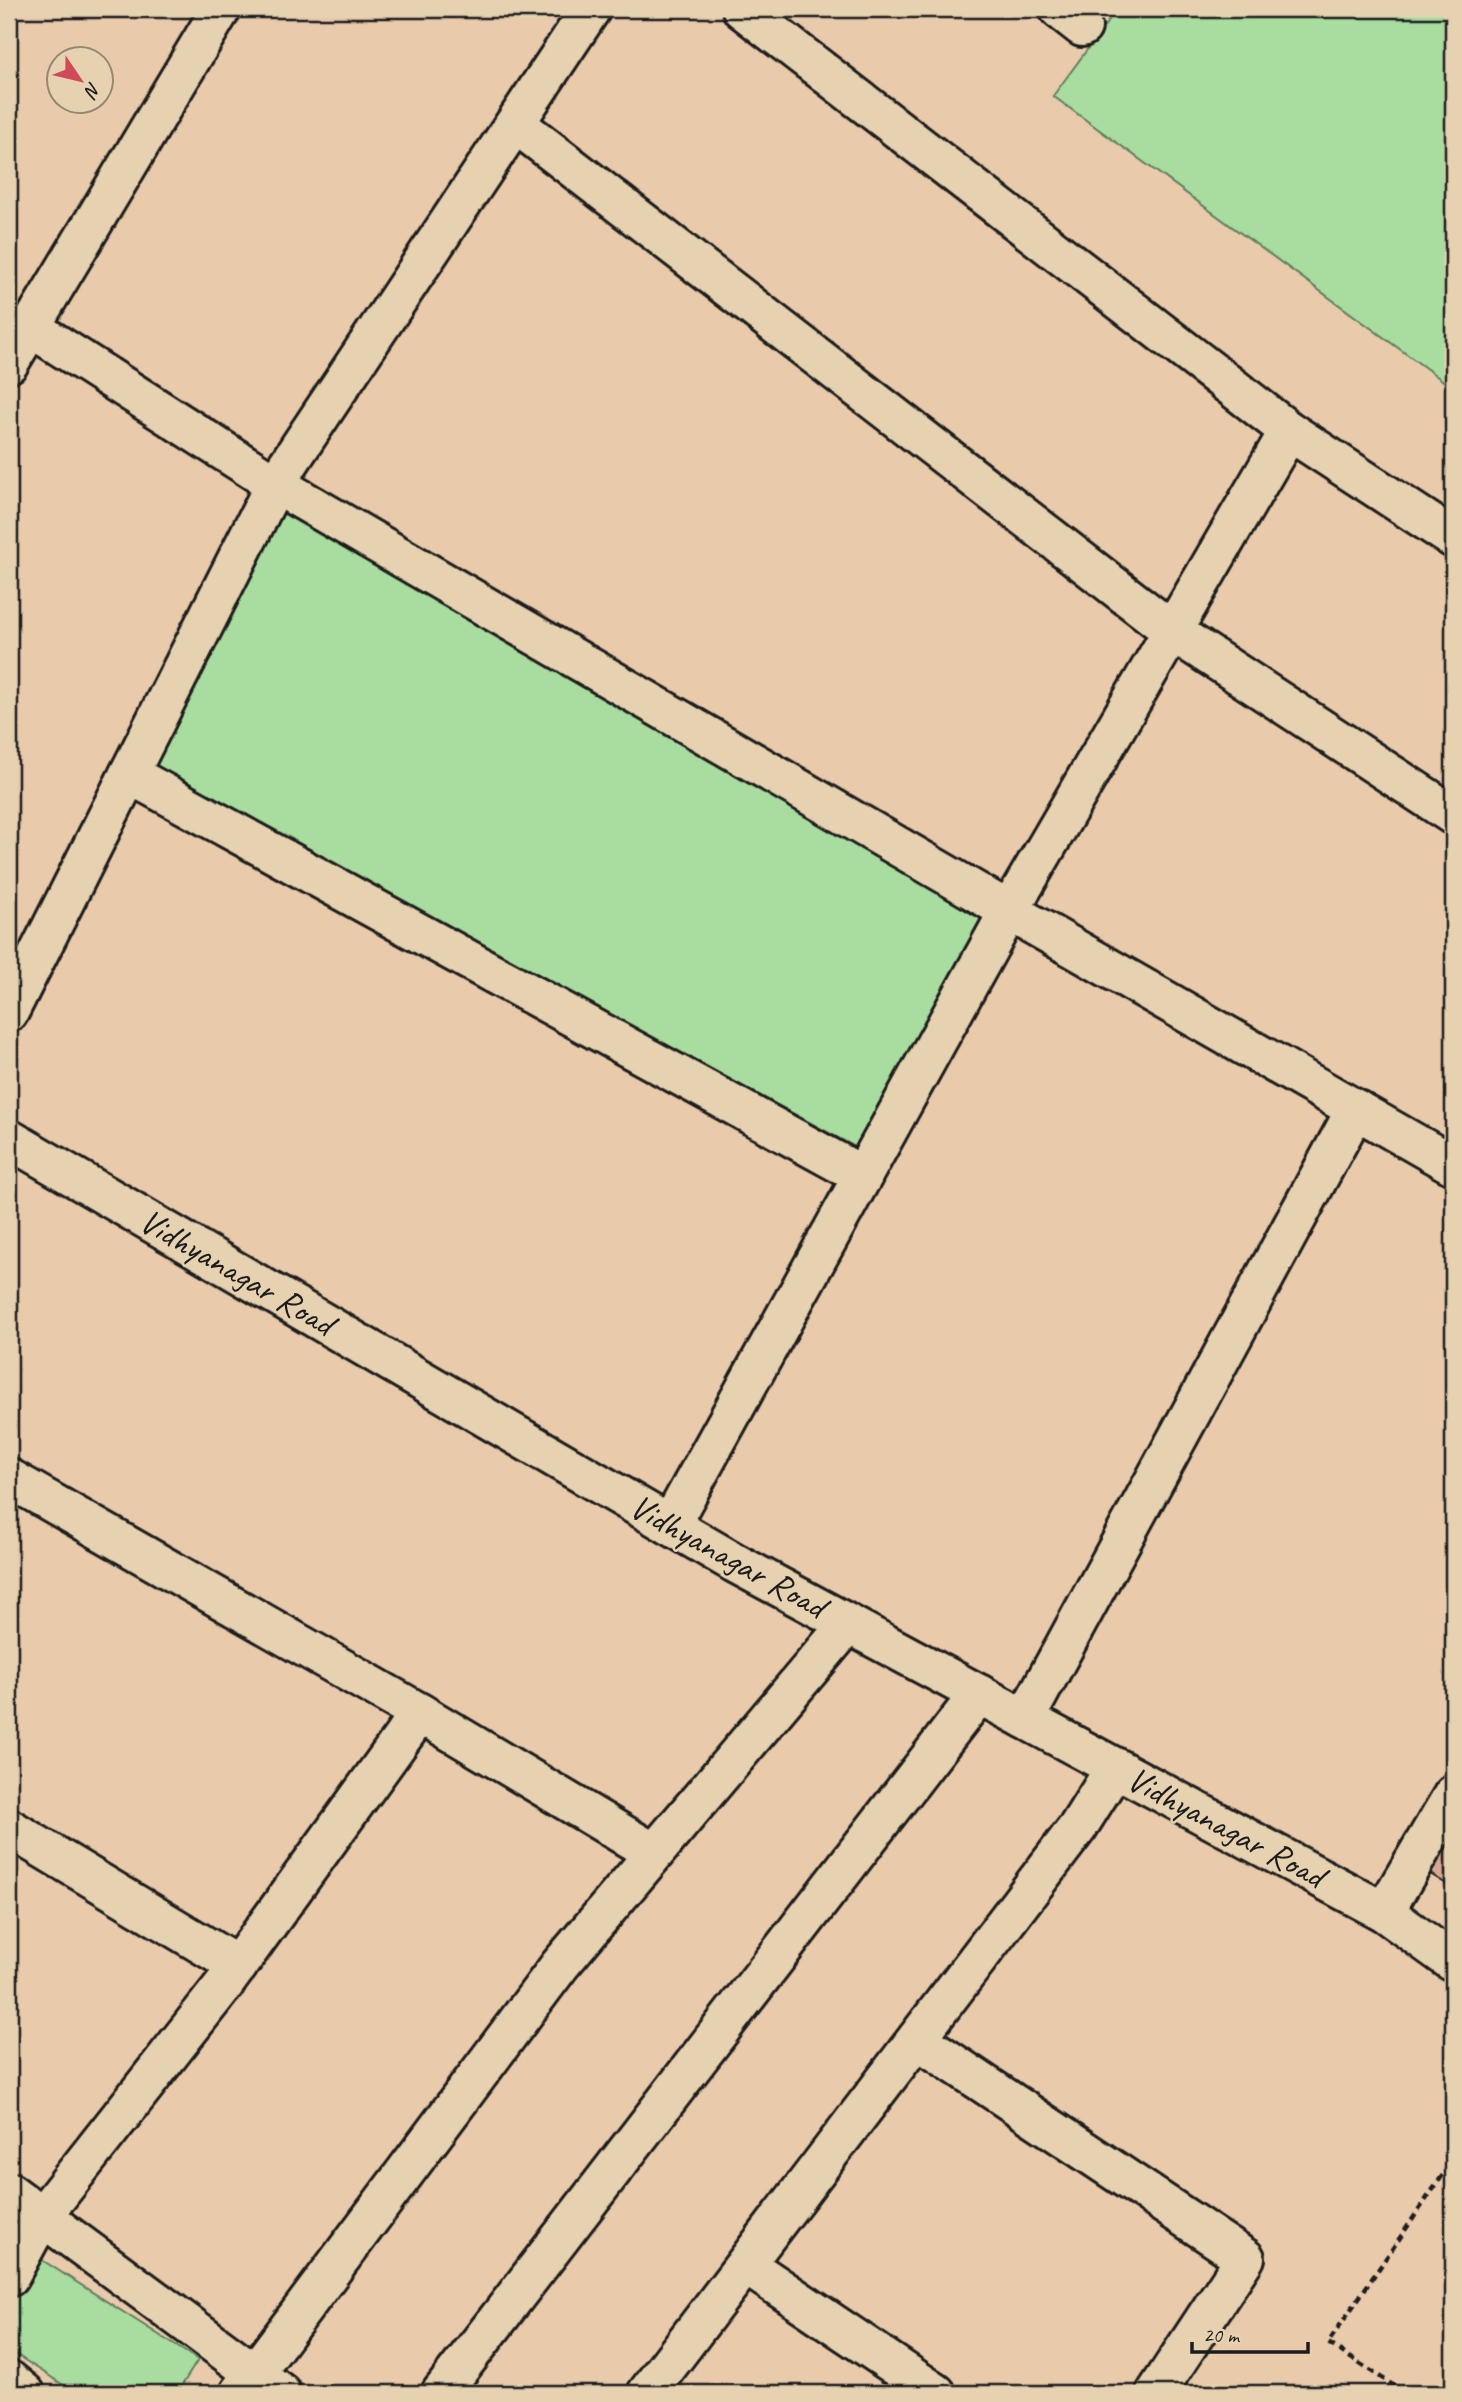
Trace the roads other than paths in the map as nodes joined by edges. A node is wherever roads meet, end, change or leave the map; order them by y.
1 (221, 9) edge
2 (591, 9) edge
3 (741, 9) edge
4 (516, 124) junction
5 (30, 327) junction
6 (9, 363) edge
7 (1289, 431) junction
8 (275, 484) junction
9 (1453, 538) edge
10 (1172, 631) junction
11 (129, 774) junction
12 (1453, 815) edge
13 (1009, 911) junction
14 (9, 1012) edge
15 (1356, 1109) junction
16 (9, 1139) edge
17 (1453, 1165) edge
18 (863, 1176) junction
19 (9, 1478) edge
20 (670, 1525) junction
21 (848, 1624) junction
22 (979, 1694) junction
23 (420, 1713) junction
24 (1026, 1719) junction
25 (1115, 1768) junction
26 (1453, 1795) edge
27 (9, 1828) edge
28 (654, 1853) junction
29 (1384, 1912) junction
30 (1453, 1962) edge
31 (238, 1966) junction
32 (917, 2039) junction
33 (9, 2192) edge
34 (42, 2216) junction
35 (746, 2265) junction
36 (9, 2277) edge
37 (9, 2381) edge
38 (259, 2387) edge
39 (25, 2393) edge
40 (441, 2393) edge
41 (647, 2393) edge
42 (936, 2393) edge
43 (1156, 2393) edge

1 - 5 street
2 - 4 street
3 - 7 street
4 - 8 street
4 - 10 street
5 - 6 street
5 - 8 street
7 - 9 street
7 - 10 street
8 - 11 street
8 - 13 street
10 - 12 street
10 - 13 street
11 - 14 street
11 - 18 street
13 - 15 street
13 - 18 street
15 - 17 street
15 - 24 street
16 - 20 street, Vidhyanagar Road
18 - 20 street
19 - 23 street
20 - 21 street, Vidhyanagar Road
21 - 22 street, Vidhyanagar Road
21 - 28 street
22 - 24 street, Vidhyanagar Road
22 - 40 street
23 - 28 street
23 - 31 street
24 - 25 street, Vidhyanagar Road
25 - 29 street, Vidhyanagar Road
25 - 32 street
26 - 29 street
27 - 31 street
28 - 38 street
29 - 30 street, Vidhyanagar Road
31 - 34 street
32 - 35 street
32 - 43 street
33 - 34 street
34 - 36 street
34 - 38 street
35 - 41 street
35 - 42 street
37 - 39 street

